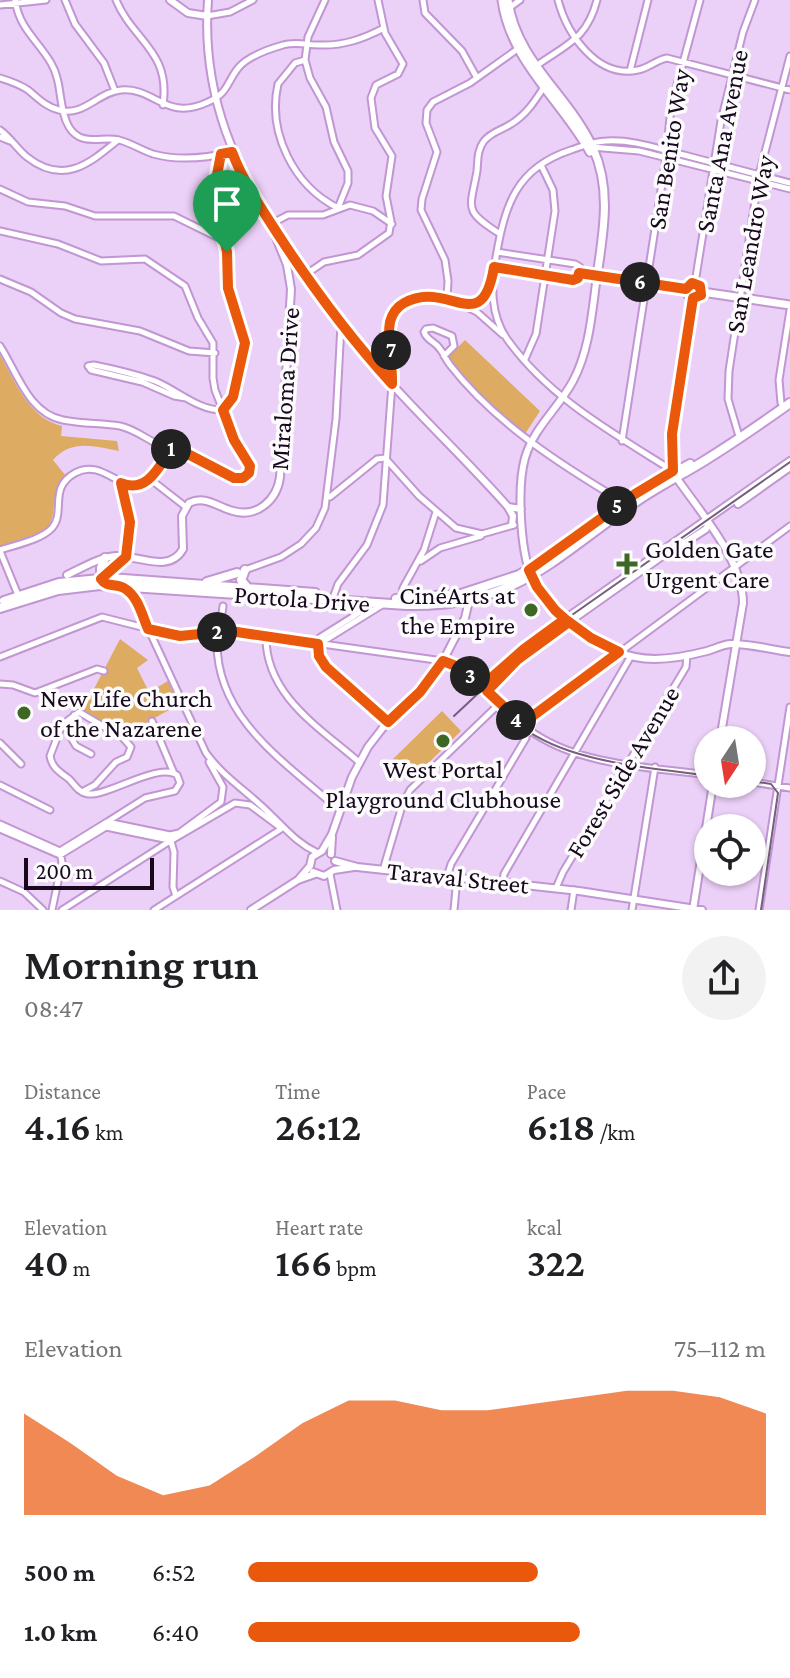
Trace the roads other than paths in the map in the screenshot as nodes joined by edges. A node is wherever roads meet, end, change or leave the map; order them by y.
1 (46, 0) edge
2 (65, 0) edge
3 (116, 0) edge
4 (170, 0) edge
5 (208, 0) edge
6 (253, 0) edge
7 (325, 0) edge
8 (378, 0) edge
9 (423, 0) edge
10 (520, 0) edge
11 (558, 0) edge
12 (597, 0) edge
13 (648, 0) edge
14 (700, 0) edge
15 (755, 0) edge
16 (15, 2) edge
17 (506, 3) edge
18 (0, 5) edge
19 (207, 16) junction
20 (384, 28) junction
21 (577, 37) junction
22 (306, 44) junction
23 (520, 47) junction
24 (790, 56) edge
25 (305, 60) junction
26 (683, 62) junction
27 (534, 68) junction
28 (630, 71) junction
29 (732, 75) junction
30 (0, 78) edge
31 (477, 78) junction
32 (546, 85) junction
33 (782, 88) junction
34 (790, 90) edge
35 (115, 91) junction
36 (216, 98) junction
37 (163, 105) junction
38 (64, 112) junction
39 (0, 130) edge
40 (0, 137) edge
41 (118, 140) junction
42 (15, 144) junction
43 (590, 145) junction
44 (232, 152) junction
45 (221, 154) junction
46 (666, 154) junction
47 (541, 165) junction
48 (713, 166) junction
49 (759, 178) junction
50 (790, 183) edge
51 (0, 189) edge
52 (790, 189) edge
53 (338, 208) junction
54 (271, 224) junction
55 (392, 224) junction
56 (0, 231) edge
57 (500, 234) junction
58 (226, 241) junction
59 (284, 250) junction
60 (497, 252) junction
61 (548, 260) junction
62 (494, 267) junction
63 (579, 273) junction
64 (305, 275) junction
65 (545, 275) junction
66 (597, 276) junction
67 (0, 279) edge
68 (492, 282) junction
69 (647, 283) junction
70 (695, 283) junction
71 (686, 289) junction
72 (702, 292) junction
73 (447, 298) junction
74 (693, 298) junction
75 (741, 298) junction
76 (469, 306) junction
77 (790, 308) edge
78 (341, 324) junction
79 (507, 338) junction
80 (0, 346) edge
81 (215, 353) junction
82 (444, 356) junction
83 (525, 359) junction
84 (392, 384) junction
85 (563, 396) junction
86 (187, 398) junction
87 (787, 405) edge
88 (223, 410) junction
89 (738, 433) junction
90 (622, 441) junction
91 (531, 442) junction
92 (171, 449) junction
93 (387, 459) junction
94 (790, 464) edge
95 (674, 474) junction
96 (150, 479) junction
97 (121, 483) junction
98 (328, 501) junction
99 (623, 502) junction
100 (186, 507) junction
101 (508, 507) junction
102 (521, 509) junction
103 (436, 512) junction
104 (707, 523) junction
105 (523, 524) junction
106 (512, 525) junction
107 (790, 526) edge
108 (490, 533) junction
109 (0, 551) edge
110 (126, 557) junction
111 (105, 558) junction
112 (416, 567) junction
113 (734, 567) junction
114 (241, 572) junction
115 (530, 574) junction
116 (67, 575) joint
117 (101, 579) junction
118 (59, 583) junction
119 (190, 583) junction
120 (90, 585) junction
121 (108, 586) junction
122 (121, 586) junction
123 (141, 588) junction
124 (248, 588) junction
125 (229, 590) junction
126 (18, 595) junction
127 (334, 595) junction
128 (470, 596) junction
129 (401, 599) junction
130 (135, 600) junction
131 (379, 603) junction
132 (0, 606) edge
133 (223, 606) dead end
134 (567, 620) junction
135 (148, 629) junction
136 (218, 632) junction
137 (266, 636) junction
138 (318, 644) junction
139 (736, 644) junction
140 (619, 652) junction
141 (790, 652) edge
142 (687, 655) junction
143 (631, 656) junction
144 (0, 657) edge
145 (443, 661) junction
146 (104, 671) dead end
147 (0, 684) edge
148 (485, 689) junction
149 (499, 704) junction
150 (790, 707) edge
151 (74, 714) junction
152 (152, 721) dead end
153 (388, 722) junction
154 (722, 726) edge
155 (527, 728) junction
156 (199, 740) junction
157 (0, 743) edge
158 (575, 753) junction
159 (91, 754) dead end
160 (359, 762) junction
161 (629, 763) junction
162 (21, 764) dead end
163 (655, 767) junction
164 (174, 772) junction
165 (694, 773) edge
166 (766, 784) edge
167 (0, 785) edge
168 (778, 786) junction
169 (790, 788) edge
170 (82, 792) junction
171 (711, 798) edge
172 (341, 807) junction
173 (50, 810) dead end
174 (107, 822) junction
175 (0, 827) edge
176 (282, 828) junction
177 (332, 834) junction
178 (170, 838) junction
179 (60, 853) junction
180 (315, 857) junction
181 (333, 858) junction
182 (357, 867) junction
183 (383, 870) junction
184 (325, 874) junction
185 (447, 877) junction
186 (457, 878) junction
187 (298, 880) junction
188 (0, 881) edge
189 (503, 882) junction
190 (556, 888) junction
191 (574, 890) junction
192 (176, 896) junction
193 (634, 899) junction
194 (157, 909) edge
195 (693, 909) edge
196 (43, 910) edge
197 (52, 910) edge
198 (62, 910) edge
199 (251, 910) edge
200 (337, 910) edge
201 (454, 910) edge
202 (571, 910) edge
203 (632, 910) edge
204 (702, 910) edge
205 (759, 910) edge

1 - 16 street
2 - 35 street
3 - 37 street
4 - 19 street
5 - 19 street
6 - 19 street
7 - 22 street
8 - 20 street
9 - 31 street
10 - 17 street
11 - 21 street
12 - 21 street
13 - 28 street
14 - 26 street, San Benito Way
15 - 29 street, Santa Ana Avenue
16 - 18 street
16 - 38 street
17 - 23 main road
19 - 36 street
20 - 22 street
20 - 55 street
21 - 27 street
21 - 28 street
22 - 25 street
22 - 36 street
23 - 27 main road
23 - 31 street
24 - 33 street, San Leandro Way
25 - 53 street
25 - 53 street
26 - 28 street
26 - 29 street
26 - 46 street, San Benito Way
27 - 32 main road
29 - 33 street
29 - 48 street, Santa Ana Avenue
30 - 38 street
31 - 73 street
32 - 43 main road
32 - 57 street
33 - 34 street
33 - 49 street, San Leandro Way
35 - 37 street
35 - 38 street
36 - 37 street
36 - 44 street
38 - 41 street
39 - 42 street
40 - 42 street
41 - 42 street
41 - 45 street
43 - 46 street
43 - 47 street
43 - 66 main road
44 - 45 street
44 - 54 street
45 - 58 street
46 - 48 street
46 - 69 street, San Benito Way
47 - 57 street
47 - 61 street
48 - 49 street
48 - 70 street, Santa Ana Avenue
49 - 50 street
49 - 52 street
49 - 75 street, San Leandro Way
51 - 58 street
53 - 54 street
53 - 55 street
54 - 59 street
55 - 64 street
56 - 81 street
57 - 60 street
58 - 88 street
59 - 64 street
59 - 100 street, Miraloma Drive
60 - 61 street
60 - 62 street
61 - 63 street
61 - 65 street
62 - 65 street
62 - 68 street
63 - 65 street
63 - 66 street
64 - 78 street
65 - 83 street
66 - 69 main road
66 - 85 street
67 - 81 street
68 - 76 street
68 - 79 street
69 - 71 main road
69 - 90 street, San Benito Way
70 - 71 main road
70 - 72 main road
71 - 74 main road
72 - 74 main road
72 - 75 main road
73 - 76 street
73 - 84 street
74 - 95 street
75 - 77 main road
75 - 89 street, San Leandro Way
76 - 79 street
77 - 87 street
78 - 84 street
78 - 98 street
79 - 83 street
80 - 92 street
81 - 88 street
82 - 82 street
82 - 91 street
83 - 85 street
84 - 93 street
84 - 101 street
85 - 90 street
85 - 91 street
86 - 86 street
86 - 88 street
87 - 89 main road, Portola Drive
87 - 95 main road, Portola Drive
88 - 92 street
89 - 95 main road, Portola Drive
90 - 95 street
91 - 99 street
91 - 102 street
92 - 96 street
93 - 98 street
93 - 103 street
93 - 127 street
94 - 104 street
94 - 104 street
95 - 99 main road, Portola Drive
95 - 104 street
95 - 115 main road, Portola Drive
96 - 97 street
96 - 100 street
97 - 109 street
97 - 110 street
98 - 114 street
99 - 115 main road, Portola Drive
100 - 110 street
101 - 102 street
101 - 106 street
102 - 105 street
103 - 108 street
103 - 112 street
104 - 113 street
104 - 134 street
104 - 134 street
105 - 106 street
105 - 115 street
106 - 108 street
107 - 113 street
108 - 112 street
109 - 126 street
110 - 111 street
110 - 117 main road
111 - 116 street
111 - 117 main road
112 - 129 street
113 - 139 street
113 - 140 street
114 - 119 main road
114 - 124 main road
114 - 125 main road
115 - 128 main road, Portola Drive
115 - 134 street
116 - 118 main road
117 - 118 main road, Portola Drive
117 - 119 main road, Portola Drive
117 - 120 main road
117 - 121 main road
118 - 126 main road, Portola Drive
119 - 125 main road, Portola Drive
120 - 121 main road, Portola Drive
120 - 132 main road, Portola Drive
121 - 122 main road, Portola Drive
122 - 123 main road, Portola Drive
122 - 130 main road
123 - 125 main road, Portola Drive
123 - 130 main road
124 - 125 main road, Portola Drive
124 - 127 main road, Portola Drive
125 - 131 main road, Portola Drive
126 - 132 main road, Portola Drive
127 - 129 main road, Portola Drive
128 - 129 main road, Portola Drive
128 - 131 main road, Portola Drive
128 - 145 street
130 - 135 street
131 - 138 street
133 - 136 street
134 - 140 street
134 - 148 street
135 - 136 street
135 - 144 street
135 - 156 street
136 - 137 street
136 - 172 street
137 - 138 street
137 - 160 street
138 - 145 street
138 - 153 street
139 - 141 street
139 - 142 street
139 - 154 street
140 - 143 street
140 - 155 street
142 - 143 street
142 - 161 street, Forest Side Avenue
143 - 158 street
145 - 148 street
145 - 153 street
146 - 147 street
148 - 149 street
149 - 155 street
149 - 183 street
150 - 168 street
151 - 159 street
151 - 170 street
151 - 170 street
152 - 164 street
153 - 160 street
155 - 158 street
155 - 185 street
156 - 176 street
156 - 178 street
157 - 162 street
158 - 161 street
158 - 189 street
160 - 172 street
161 - 163 street
161 - 190 street, Forest Side Avenue
163 - 165 street
163 - 193 street
164 - 170 street
164 - 174 street
166 - 168 street
167 - 173 street
168 - 169 street
168 - 205 street
171 - 195 street
172 - 177 street
174 - 178 street
174 - 179 street
175 - 179 street
176 - 178 street
176 - 180 street
176 - 192 street
177 - 180 street
177 - 181 street
178 - 179 street
178 - 192 street
178 - 198 street
179 - 197 street
180 - 181 street, Taraval Street
180 - 184 street
180 - 187 street
181 - 182 street, Taraval Street
181 - 184 street
182 - 183 street, Taraval Street
182 - 184 street, Taraval Street
183 - 185 street, Taraval Street
184 - 187 street, Taraval Street
184 - 200 street
185 - 186 street, Taraval Street
186 - 189 street, Taraval Street
186 - 201 street
187 - 199 street
188 - 196 street
189 - 190 street, Taraval Street
190 - 191 street, Taraval Street
191 - 193 street, Taraval Street
191 - 202 street
192 - 194 street
193 - 195 street, Taraval Street
193 - 203 street
195 - 204 street, Taraval Street

